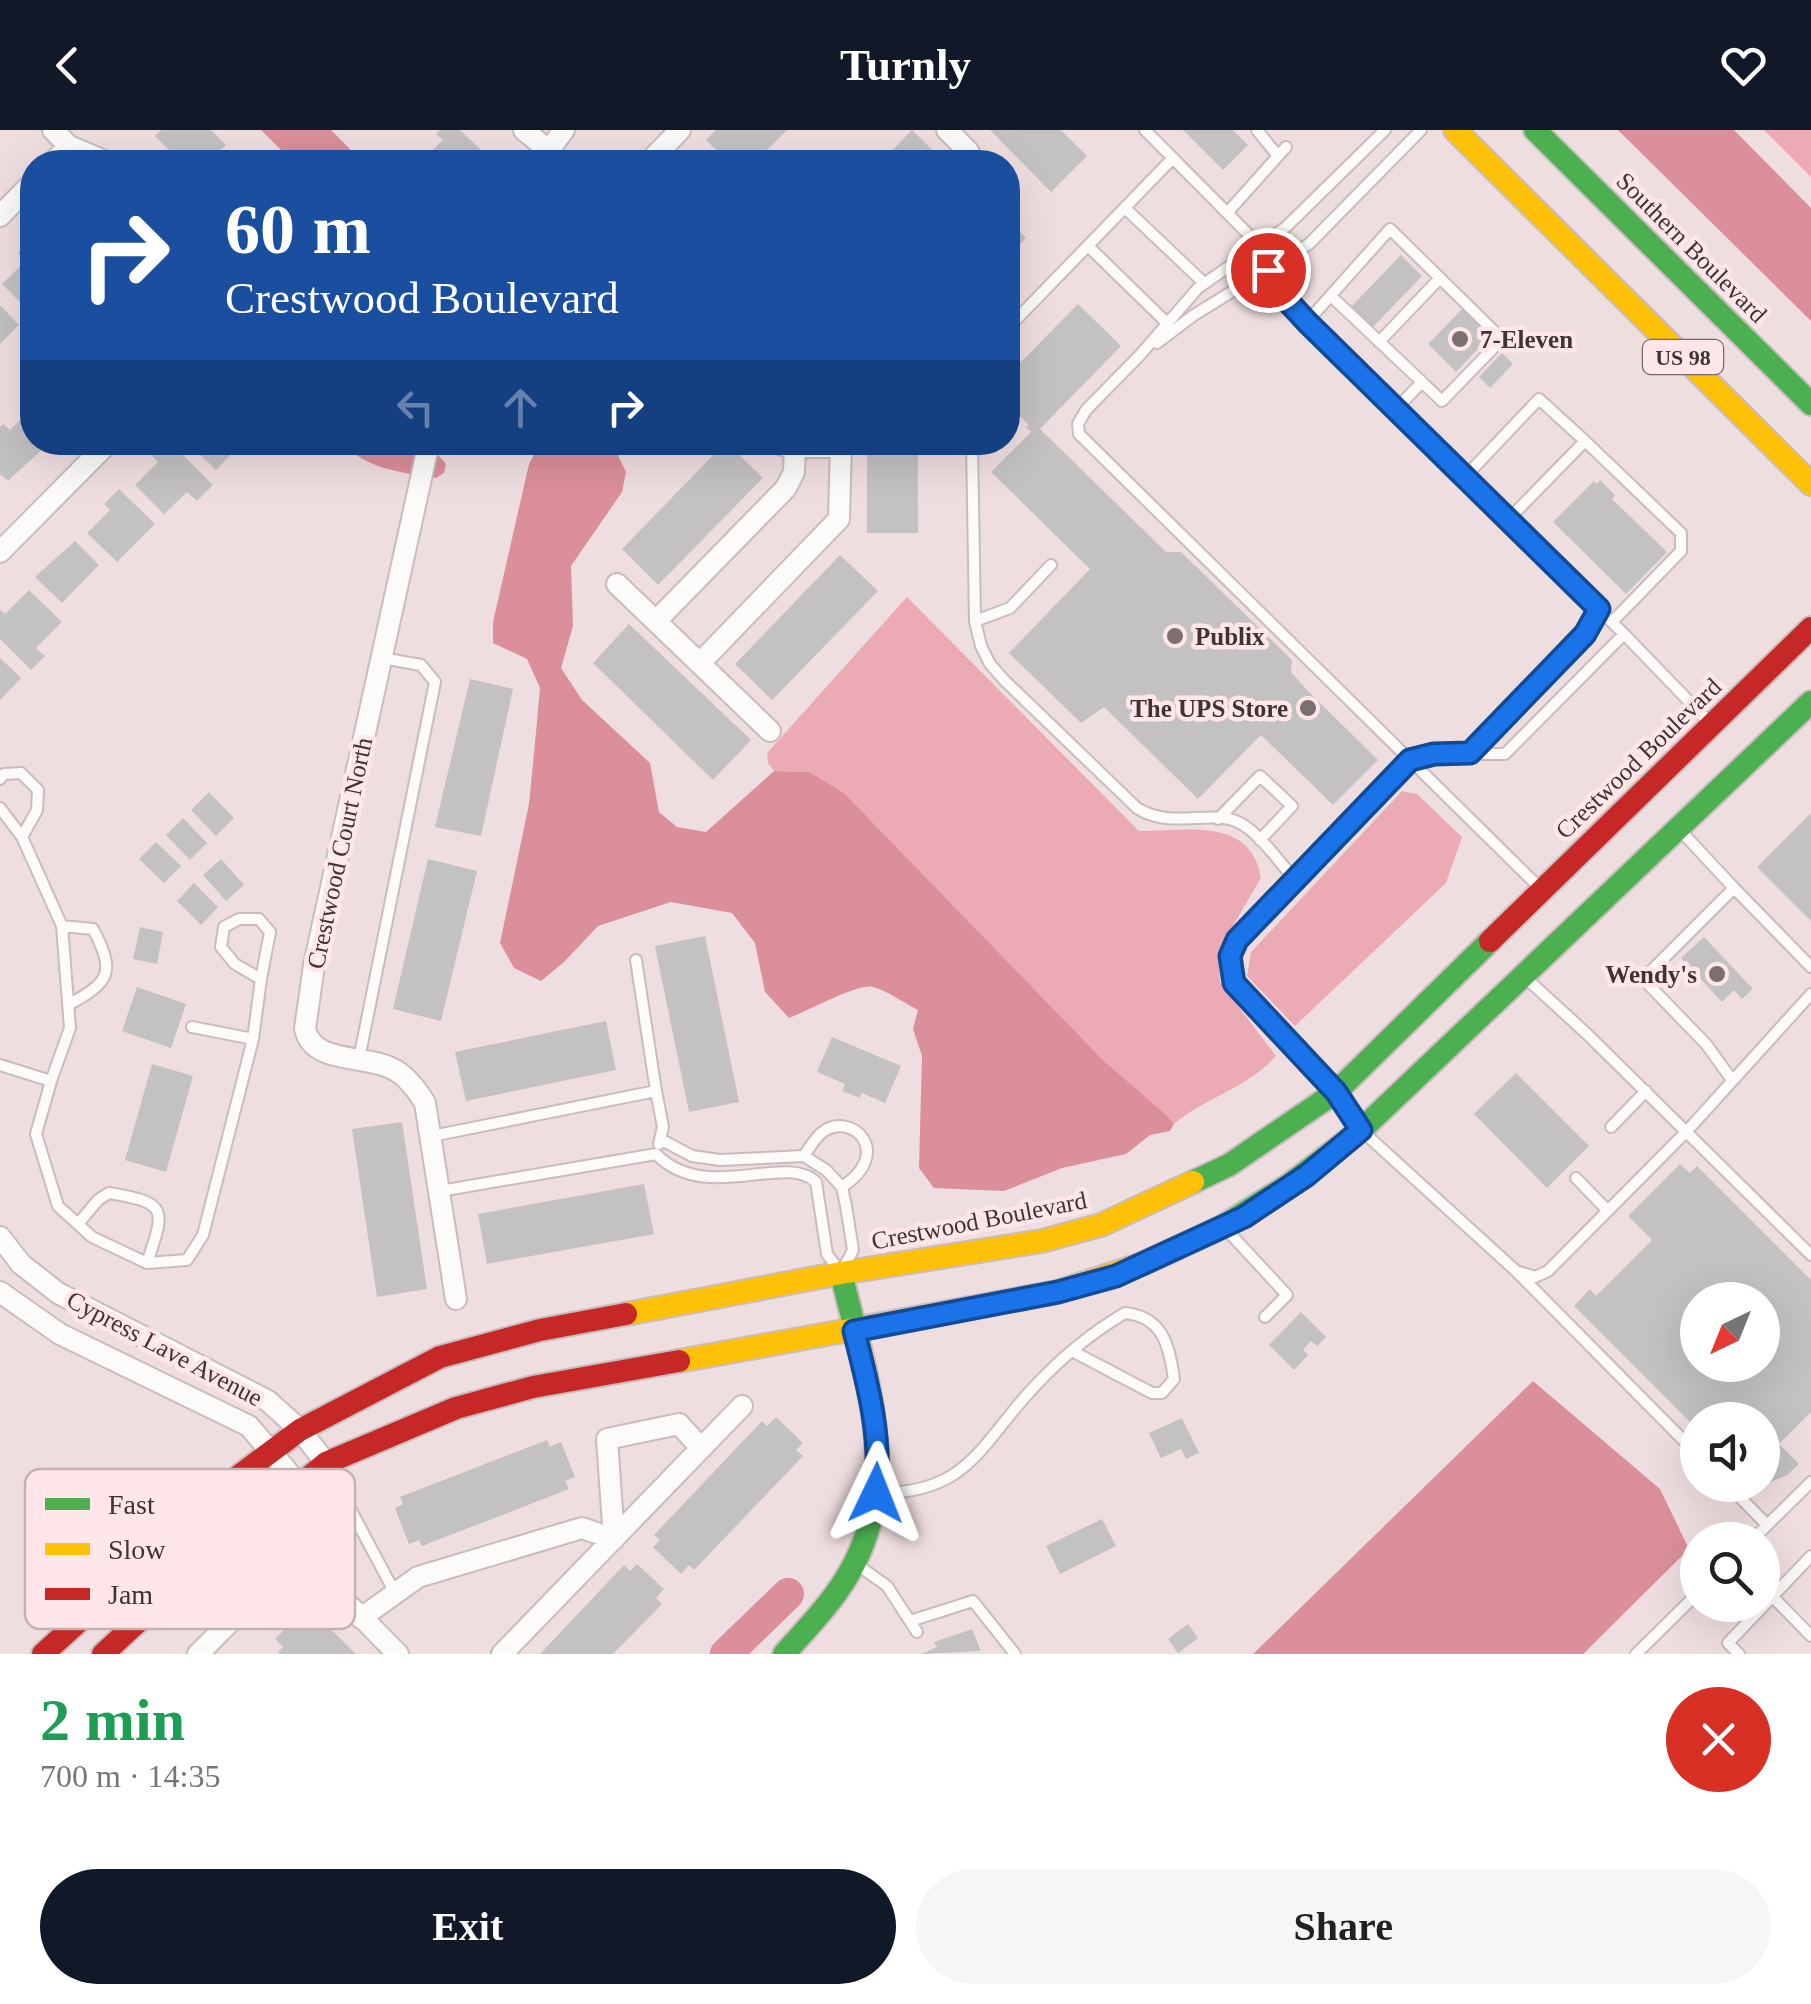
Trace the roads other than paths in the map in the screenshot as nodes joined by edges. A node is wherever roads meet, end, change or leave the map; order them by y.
1 (53, 130) edge
2 (524, 130) edge
3 (564, 130) edge
4 (680, 130) edge
5 (946, 130) edge
6 (1144, 130) edge
7 (1257, 130) edge
8 (1385, 130) edge
9 (1421, 130) edge
10 (1455, 130) edge
11 (1535, 130) edge
12 (69, 146) junction
13 (65, 150) edge
14 (79, 150) edge
15 (539, 150) edge
16 (549, 150) edge
17 (660, 150) edge
18 (964, 150) edge
19 (1173, 158) junction
20 (20, 195) edge
21 (1126, 209) junction
22 (1228, 212) junction
23 (0, 216) edge
24 (1089, 247) junction
25 (1255, 248) junction
26 (1268, 270) junction
27 (1440, 278) junction
28 (1204, 283) junction
29 (1331, 296) junction
30 (1020, 316) edge
31 (1167, 322) junction
32 (1307, 322) junction
33 (1379, 342) junction
34 (1140, 355) junction
35 (1786, 379) junction
36 (1811, 380) edge
37 (1422, 382) junction
38 (1811, 404) edge
39 (1395, 410) junction
40 (1585, 441) junction
41 (96, 455) edge
42 (426, 455) edge
43 (794, 455) edge
44 (841, 455) edge
45 (972, 455) edge
46 (1464, 478) junction
47 (1811, 484) edge
48 (1507, 521) junction
49 (0, 552) edge
50 (1051, 565) dead end
51 (617, 584) dead end
52 (1599, 609) junction
53 (656, 621) junction
54 (975, 621) junction
55 (1612, 622) junction
56 (1811, 628) edge
57 (1624, 634) junction
58 (382, 658) junction
59 (700, 663) junction
60 (1811, 702) edge
61 (1711, 724) junction
62 (770, 731) dead end
63 (1470, 753) junction
64 (1410, 760) junction
65 (0, 778) edge
66 (0, 808) edge
67 (1218, 819) junction
68 (1678, 828) junction
69 (22, 838) junction
70 (1260, 840) junction
71 (1294, 878) junction
72 (1734, 888) junction
73 (1542, 890) junction
74 (62, 926) junction
75 (636, 960) dead end
76 (1811, 967) edge
77 (1523, 976) junction
78 (261, 978) junction
79 (1811, 994) edge
80 (68, 1005) junction
81 (192, 1027) dead end
82 (252, 1039) junction
83 (359, 1060) junction
84 (0, 1065) edge
85 (1732, 1080) junction
86 (51, 1081) junction
87 (656, 1091) junction
88 (1646, 1091) junction
89 (1336, 1092) junction
90 (1611, 1127) dead end
91 (1361, 1130) junction
92 (1687, 1131) junction
93 (432, 1136) junction
94 (660, 1138) junction
95 (656, 1154) junction
96 (804, 1156) junction
97 (715, 1160) junction
98 (710, 1178) junction
99 (1576, 1178) dead end
100 (842, 1187) junction
101 (440, 1190) junction
102 (1608, 1211) junction
103 (78, 1224) junction
104 (1224, 1227) junction
105 (0, 1237) edge
106 (1811, 1255) edge
107 (147, 1263) junction
108 (1516, 1271) junction
109 (842, 1273) junction
110 (0, 1292) edge
111 (456, 1300) dead end
112 (1265, 1318) dead end
113 (854, 1331) junction
114 (1072, 1350) junction
115 (742, 1406) dead end
116 (300, 1430) junction
117 (1680, 1436) edge
118 (701, 1448) junction
119 (272, 1451) junction
120 (326, 1464) junction
121 (247, 1469) edge
122 (286, 1469) edge
123 (320, 1469) edge
124 (329, 1469) edge
125 (1811, 1482) edge
126 (876, 1493) junction
127 (1745, 1502) edge
128 (355, 1519) edge
129 (1764, 1522) edge
130 (1770, 1522) edge
131 (614, 1538) junction
132 (1811, 1556) edge
133 (854, 1563) junction
134 (1780, 1588) edge
135 (395, 1594) junction
136 (1780, 1604) edge
137 (1680, 1611) edge
138 (355, 1613) edge
139 (361, 1618) junction
140 (910, 1621) junction
141 (1748, 1622) edge
142 (71, 1629) edge
143 (130, 1629) edge
144 (225, 1629) edge
145 (917, 1632) dead end
146 (1811, 1636) edge
147 (1728, 1643) junction
148 (44, 1654) edge
149 (103, 1654) edge
150 (198, 1654) edge
151 (398, 1654) edge
152 (502, 1654) edge
153 (784, 1654) edge
154 (1015, 1654) edge
155 (1636, 1654) edge
156 (1717, 1654) edge
157 (1739, 1654) edge

1 - 12 street
2 - 15 street
3 - 16 street
4 - 17 street
5 - 18 street
6 - 19 lane
7 - 22 lane
8 - 25 lane
9 - 26 lane
10 - 47 main road, US 98
11 - 35 main road, Southern Boulevard / US 98
12 - 13 street
12 - 14 street
19 - 21 lane
19 - 22 lane
20 - 23 street
21 - 24 lane
21 - 28 lane
22 - 25 lane
24 - 30 lane
24 - 31 lane
25 - 26 lane
25 - 28 lane
26 - 32 lane
26 - 34 lane
27 - 29 lane
27 - 33 lane
27 - 37 lane
28 - 31 lane
29 - 32 lane
29 - 33 lane
31 - 34 lane
32 - 39 lane
33 - 37 lane
34 - 64 lane
35 - 36 main road
35 - 38 main road, Southern Boulevard / US 98
37 - 39 lane
39 - 46 lane
40 - 46 lane
40 - 48 lane
40 - 55 lane
41 - 49 street
42 - 58 street, Crestwood Court North
43 - 53 street
44 - 59 street
45 - 54 lane
46 - 48 lane
48 - 52 lane
50 - 54 lane
51 - 53 street
52 - 55 lane
52 - 63 lane
53 - 59 street
54 - 67 lane
55 - 57 lane
56 - 61 main road, Crestwood Boulevard
57 - 61 lane
57 - 63 lane
58 - 83 street, Crestwood Court North
58 - 83 lane
59 - 62 street
60 - 68 main road
61 - 73 main road, Crestwood Boulevard
63 - 64 lane
64 - 71 lane
64 - 73 lane
65 - 69 lane
66 - 69 lane
67 - 70 lane
67 - 70 lane
68 - 72 lane
68 - 77 main road
69 - 74 lane
70 - 71 lane
71 - 89 lane
72 - 76 lane
72 - 85 lane
73 - 89 main road, Crestwood Boulevard
74 - 80 lane
74 - 80 lane
75 - 87 lane
77 - 88 lane
77 - 91 main road
78 - 78 lane
78 - 82 lane
79 - 85 lane
80 - 86 lane
81 - 82 lane
82 - 107 lane
83 - 93 street, Crestwood Court North
84 - 86 lane
85 - 92 lane
86 - 103 lane
87 - 93 lane
87 - 94 lane
88 - 90 lane
88 - 92 lane
89 - 91 lane
89 - 109 main road, Crestwood Boulevard
91 - 104 main road
91 - 108 lane
92 - 102 lane
92 - 106 lane
93 - 101 street, Crestwood Court North
94 - 95 lane
94 - 97 lane
95 - 98 lane
95 - 101 lane
96 - 97 lane
96 - 100 lane
96 - 100 lane
97 - 98 lane
98 - 109 lane
99 - 102 lane
100 - 109 lane
101 - 111 street, Crestwood Court North
102 - 108 lane
103 - 107 lane
103 - 107 lane
104 - 112 lane
104 - 113 main road
105 - 116 street, Cypress Lave Avenue
108 - 117 lane
109 - 113 main road
109 - 116 main road, Crestwood Boulevard
110 - 119 street, Cypress Lave Avenue
113 - 120 main road
113 - 126 main road
114 - 114 lane
114 - 126 lane
115 - 118 street
116 - 119 main road, Crestwood Boulevard
116 - 120 street, Cypress Lave Avenue
118 - 131 street
118 - 131 street
119 - 121 main road, Crestwood Boulevard
119 - 122 street, Cypress Lave Avenue
120 - 123 main road
120 - 124 lane
125 - 130 lane
126 - 133 main road
127 - 129 lane
128 - 135 lane
131 - 135 street
131 - 152 street
132 - 134 lane
133 - 140 lane
133 - 153 main road
135 - 139 street
136 - 146 lane
137 - 155 lane
138 - 139 street
139 - 151 street
140 - 145 lane
140 - 154 lane
141 - 147 lane
142 - 148 main road, Crestwood Boulevard
143 - 149 main road
144 - 150 street
147 - 156 lane
147 - 157 lane

